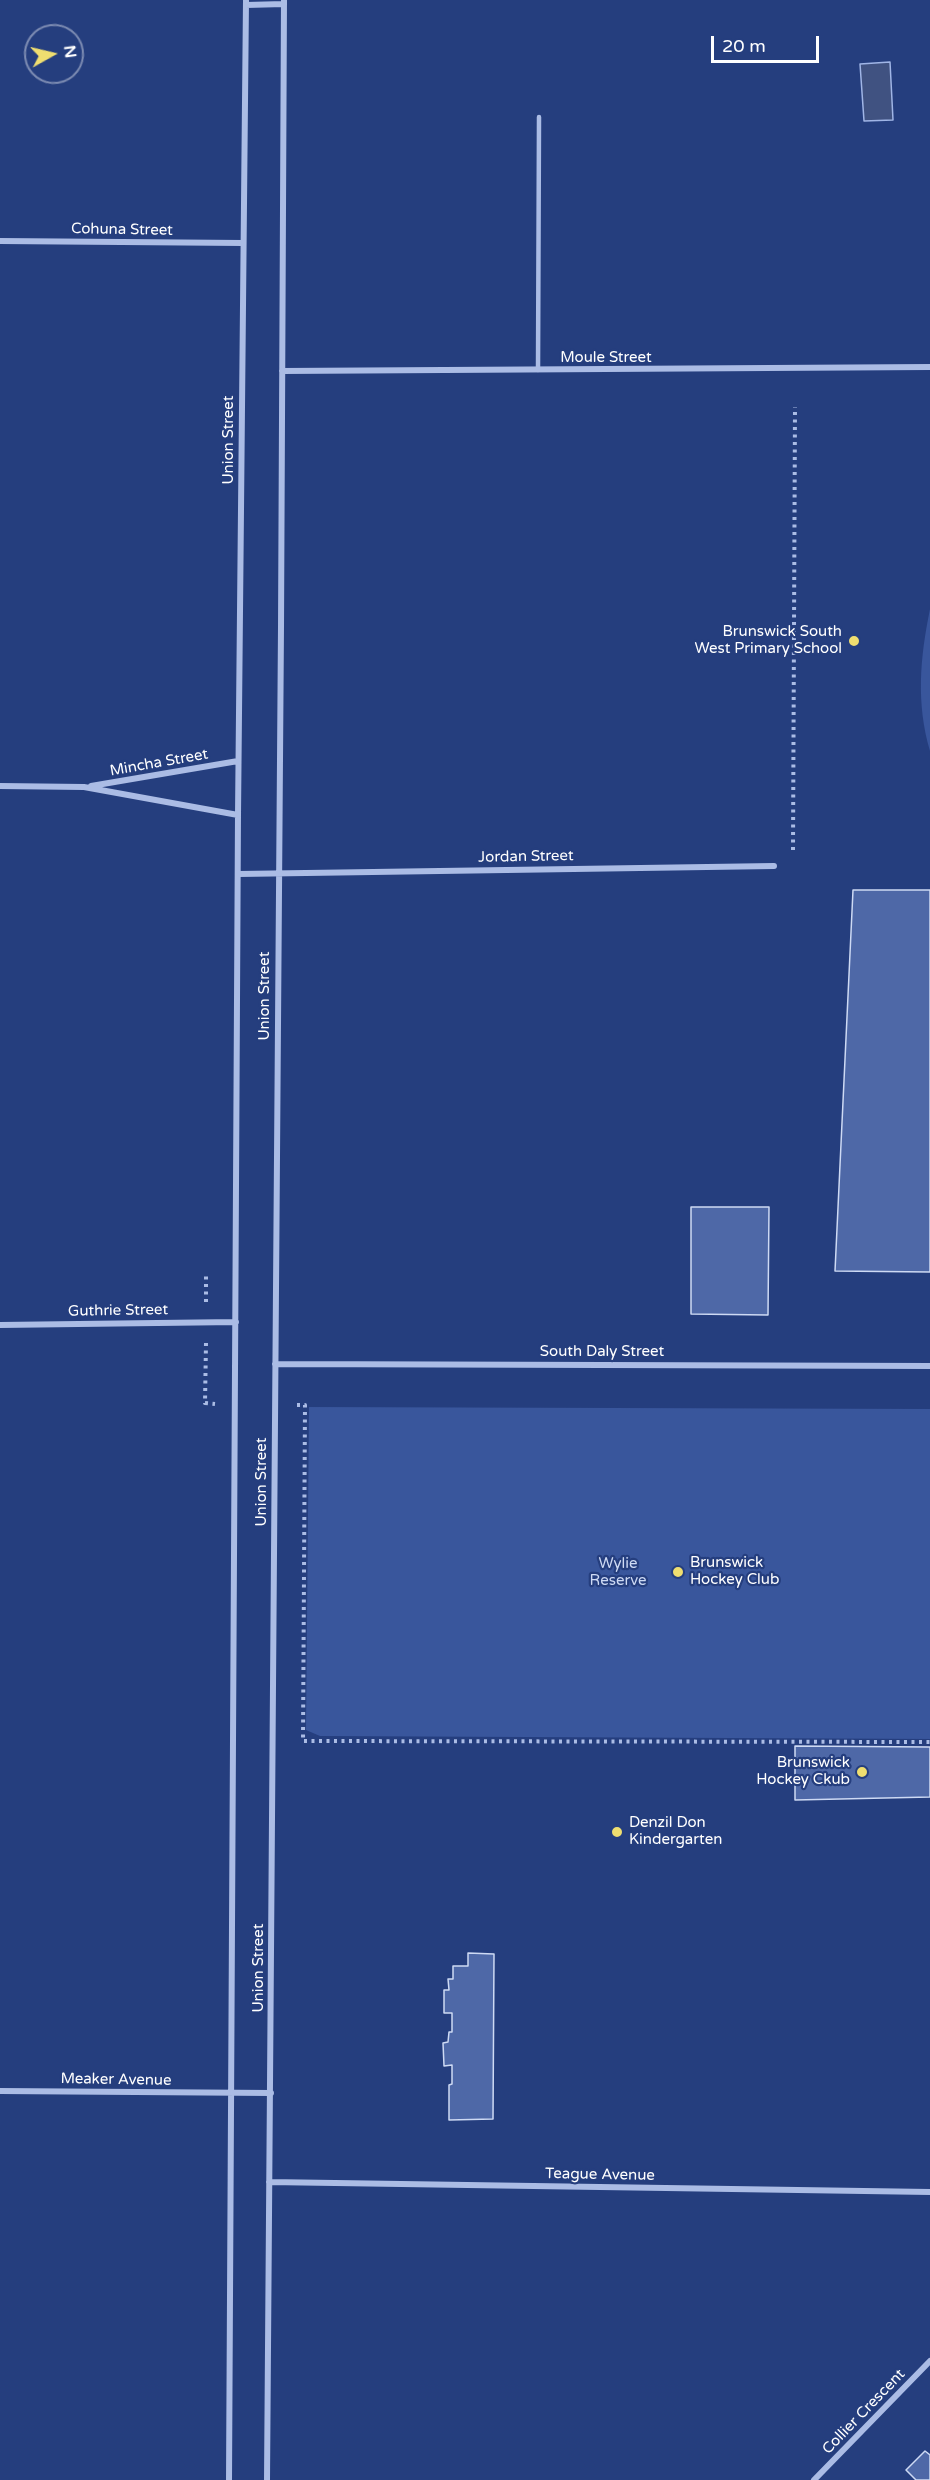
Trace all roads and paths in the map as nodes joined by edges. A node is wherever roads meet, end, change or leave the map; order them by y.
1 (284, 2) edge
2 (246, 3) edge
3 (539, 117) dead end
4 (0, 241) edge
5 (243, 243) junction
6 (930, 367) edge
7 (538, 370) junction
8 (282, 371) junction
9 (795, 407) dead end
10 (238, 761) junction
11 (0, 786) edge
12 (84, 788) junction
13 (237, 815) junction
14 (793, 850) dead end
15 (774, 867) dead end
16 (278, 872) junction
17 (238, 874) junction
18 (207, 1275) dead end
19 (206, 1322) junction
20 (236, 1322) junction
21 (0, 1325) edge
22 (275, 1364) junction
23 (930, 1366) edge
24 (236, 1404) junction
25 (274, 1404) junction
26 (930, 1742) edge
27 (0, 2091) edge
28 (232, 2093) junction
29 (270, 2093) junction
30 (269, 2182) junction
31 (930, 2192) edge
32 (930, 2361) edge
33 (229, 2480) edge
34 (267, 2480) edge
35 (814, 2480) edge

1 - 2 street, Union Street
1 - 8 street, Union Street
2 - 5 street, Union Street
3 - 7 lane
4 - 5 street, Cohuna Street
5 - 10 street, Union Street
6 - 7 street, Moule Street
7 - 8 street, Moule Street
8 - 16 street, Union Street
9 - 14 path
10 - 12 street, Mincha Street
10 - 13 street, Union Street
11 - 12 street, Mincha Street
12 - 13 street, Mincha Street
13 - 17 street, Union Street
15 - 16 street, Jordan Street
16 - 17 street
16 - 22 street, Union Street
17 - 20 street, Union Street
18 - 19 path
19 - 20 street, Guthrie Street
19 - 21 street, Guthrie Street
19 - 24 path
20 - 24 street, Union Street
22 - 23 street, South Daly Street
22 - 25 street, Union Street
24 - 28 street, Union Street
25 - 26 path
25 - 29 street, Union Street
27 - 28 street, Meaker Avenue
28 - 29 street
28 - 33 street, Union Street
29 - 30 street, Union Street
30 - 31 street, Teague Avenue
30 - 34 street, Union Street
32 - 35 street, Collier Crescent

